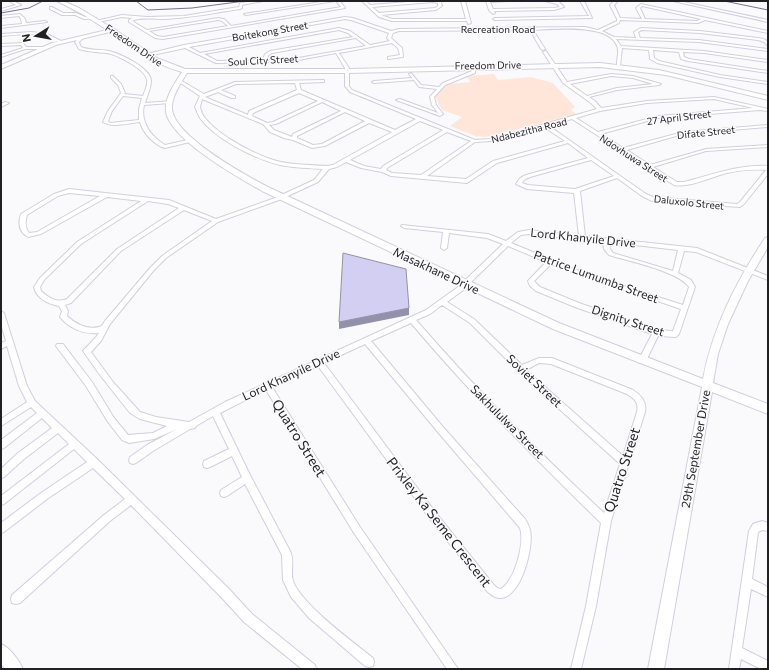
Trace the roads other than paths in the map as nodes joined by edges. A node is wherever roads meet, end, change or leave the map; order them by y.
1 (11, 1) edge
2 (58, 1) edge
3 (261, 1) edge
4 (333, 1) edge
5 (338, 1) edge
6 (364, 1) edge
7 (463, 1) edge
8 (488, 1) edge
9 (507, 1) edge
10 (547, 1) edge
11 (582, 1) edge
12 (616, 1) edge
13 (647, 1) edge
14 (675, 1) edge
15 (15, 3) junction
16 (641, 5) junction
17 (1, 6) edge
18 (369, 6) junction
19 (51, 8) dead end
20 (241, 9) junction
21 (1, 10) edge
22 (491, 10) junction
23 (246, 14) junction
24 (378, 14) junction
25 (1, 17) edge
26 (136, 17) junction
27 (281, 18) junction
28 (705, 18) junction
29 (96, 19) junction
30 (495, 19) junction
31 (619, 19) junction
32 (468, 20) junction
33 (644, 20) junction
34 (768, 20) edge
35 (45, 22) dead end
36 (255, 22) junction
37 (24, 24) junction
38 (230, 26) junction
39 (1, 27) edge
40 (290, 28) junction
41 (471, 29) junction
42 (498, 29) junction
43 (530, 29) junction
44 (112, 30) junction
45 (600, 30) junction
46 (146, 31) junction
47 (391, 32) junction
48 (768, 32) edge
49 (1, 35) edge
50 (82, 37) junction
51 (357, 37) junction
52 (614, 38) junction
53 (638, 38) junction
54 (61, 42) junction
55 (392, 42) junction
56 (1, 45) edge
57 (768, 45) edge
58 (24, 46) junction
59 (184, 46) junction
60 (369, 46) junction
61 (620, 47) junction
62 (42, 48) junction
63 (651, 49) junction
64 (768, 50) edge
65 (681, 51) junction
66 (337, 52) junction
67 (10, 53) junction
68 (199, 54) junction
69 (26, 55) junction
70 (148, 55) junction
71 (1, 56) edge
72 (389, 58) dead end
73 (768, 61) edge
74 (265, 62) junction
75 (553, 65) junction
76 (618, 66) junction
77 (1, 67) edge
78 (473, 67) junction
79 (347, 69) junction
80 (185, 71) junction
81 (768, 72) edge
82 (411, 74) dead end
83 (112, 77) dead end
84 (415, 79) junction
85 (180, 81) junction
86 (297, 82) junction
87 (323, 82) dead end
88 (374, 82) dead end
89 (768, 83) edge
90 (566, 84) junction
91 (441, 88) junction
92 (218, 90) junction
93 (298, 91) junction
94 (122, 95) junction
95 (144, 96) junction
96 (586, 96) junction
97 (202, 97) junction
98 (234, 97) dead end
99 (768, 98) edge
100 (398, 100) dead end
101 (321, 101) junction
102 (170, 102) junction
103 (404, 102) junction
104 (7, 103) dead end
105 (142, 104) junction
106 (1, 106) edge
107 (393, 108) junction
108 (762, 108) junction
109 (600, 110) junction
110 (768, 110) edge
111 (344, 111) junction
112 (248, 117) junction
113 (573, 118) junction
114 (419, 119) junction
115 (142, 121) junction
116 (369, 121) junction
117 (265, 124) junction
118 (545, 126) junction
119 (768, 126) edge
120 (446, 130) junction
121 (395, 132) junction
122 (597, 134) junction
123 (295, 139) junction
124 (192, 140) junction
125 (474, 140) junction
126 (568, 142) junction
127 (768, 146) edge
128 (622, 150) junction
129 (593, 158) junction
130 (347, 160) junction
131 (648, 167) junction
132 (327, 168) junction
133 (768, 170) edge
134 (383, 171) junction
135 (618, 176) junction
136 (422, 177) junction
137 (577, 191) junction
138 (106, 195) junction
139 (282, 197) junction
140 (146, 200) junction
141 (183, 208) junction
142 (216, 221) junction
143 (404, 226) dead end
144 (446, 231) junction
145 (582, 238) junction
146 (606, 241) junction
147 (767, 243) edge
148 (507, 244) junction
149 (444, 248) dead end
150 (682, 248) junction
151 (550, 261) junction
152 (749, 270) junction
153 (675, 274) junction
154 (767, 276) edge
155 (465, 285) junction
156 (442, 302) junction
157 (61, 304) junction
158 (685, 308) junction
159 (1, 313) edge
160 (412, 320) junction
161 (104, 328) junction
162 (656, 333) junction
163 (367, 341) junction
164 (5, 344) edge
165 (60, 346) dead end
166 (642, 361) junction
167 (319, 362) junction
168 (521, 369) junction
169 (267, 386) junction
170 (708, 386) junction
171 (32, 403) junction
172 (768, 409) edge
173 (215, 411) junction
174 (42, 413) junction
175 (1, 423) edge
176 (179, 424) junction
177 (192, 426) junction
178 (58, 428) junction
179 (75, 444) junction
180 (1, 445) edge
181 (234, 451) junction
182 (133, 460) dead end
183 (94, 462) junction
184 (625, 463) junction
185 (208, 464) dead end
186 (1, 474) edge
187 (247, 478) junction
188 (224, 493) dead end
189 (131, 499) junction
190 (1, 501) edge
191 (606, 521) junction
192 (768, 527) edge
193 (1, 529) edge
194 (748, 582) junction
195 (768, 592) edge
196 (16, 599) dead end
197 (737, 651) junction
198 (1, 652) edge
199 (369, 662) dead end
200 (768, 668) edge
201 (15, 669) edge
202 (311, 669) edge
203 (453, 669) edge
204 (576, 669) edge
205 (656, 669) edge
206 (734, 669) edge

1 - 15 street
2 - 29 street, Freedom Drive
3 - 20 street
4 - 23 street
5 - 27 street
6 - 18 street
7 - 32 street
8 - 9 street
8 - 22 street
10 - 22 street
11 - 30 street
12 - 31 street
13 - 16 street
14 - 34 street
15 - 17 street
15 - 21 street
16 - 28 street
16 - 33 street
18 - 24 street
18 - 24 street
19 - 29 street
20 - 23 street
20 - 26 street
22 - 30 street
23 - 36 street
24 - 32 street
25 - 37 street
26 - 29 street
26 - 46 street
27 - 36 street
27 - 40 street
28 - 33 street
28 - 48 street
29 - 44 street, Freedom Drive
30 - 42 street
31 - 33 street
31 - 45 street
32 - 41 street
35 - 37 street
36 - 38 street
37 - 39 street
38 - 46 street
38 - 46 street
40 - 47 street, Boitekong Street
40 - 59 street, Boitekong Street
41 - 42 street, Recreation Road
41 - 47 street, Recreation Road
42 - 43 street, Recreation Road
43 - 45 street, Recreation Road
43 - 75 street
44 - 50 street
44 - 70 street, Freedom Drive
45 - 52 street, Recreation Road
47 - 55 street
49 - 54 street
50 - 54 street
50 - 95 street
51 - 60 street
51 - 68 street
51 - 74 street
52 - 53 street
52 - 61 street, Recreation Road
53 - 57 street
53 - 64 street
54 - 62 street
55 - 60 street, Soul City Street
55 - 72 street
56 - 58 street
58 - 62 street
58 - 67 street
59 - 68 street, Soul City Street
59 - 70 street, Boitekong Street
60 - 66 street, Soul City Street
61 - 63 street
61 - 76 street
62 - 69 street
63 - 65 street
63 - 89 street
65 - 73 street
65 - 81 street
66 - 74 street, Soul City Street
66 - 79 street
67 - 69 street
67 - 71 street
68 - 74 street, Soul City Street
69 - 77 street
70 - 80 street, Freedom Drive
75 - 76 street, Freedom Drive
75 - 78 street, Freedom Drive
75 - 79 street, Freedom Drive
75 - 90 street
76 - 99 street, Freedom Drive
78 - 79 street, Freedom Drive
78 - 91 street
79 - 80 street, Freedom Drive
79 - 107 street, Ndabezitha Road
80 - 85 street
82 - 84 street
83 - 94 street
84 - 88 street
84 - 91 street
85 - 97 street
85 - 102 street
86 - 87 street
86 - 92 street
86 - 93 street
90 - 96 street
90 - 96 street
91 - 103 street
92 - 97 street
92 - 98 street
93 - 101 street
93 - 112 street
94 - 95 street
94 - 115 street
95 - 105 street
96 - 109 street
97 - 112 street
97 - 132 street
100 - 103 street
101 - 111 street
101 - 117 street
102 - 105 street
102 - 124 street, Masakhane Drive
103 - 107 street
104 - 106 street
105 - 115 street
107 - 114 street, Ndabezitha Road
108 - 109 street
108 - 110 street
108 - 122 street, 27 April Street
109 - 113 street, Ndabezitha Road
111 - 116 street
111 - 123 street
112 - 117 street
113 - 118 street, Ndabezitha Road
113 - 122 street, Ndovhuwa Street
114 - 120 street, Ndabezitha Road
114 - 121 street
115 - 124 street
116 - 121 street
116 - 123 street
117 - 123 street
118 - 125 street, Ndabezitha Road
118 - 126 street, Daluxolo Street
119 - 128 street, Difate Street
120 - 125 street, Ndabezitha Road
120 - 134 street
121 - 130 street
122 - 128 street, Ndovhuwa Street
124 - 139 street, Masakhane Drive
125 - 136 street
126 - 129 street, Daluxolo Street
126 - 136 street
127 - 131 street
128 - 131 street, Ndovhuwa Street
129 - 135 street, Daluxolo Street
129 - 137 street
130 - 132 street
130 - 134 street
131 - 133 street, Ndovhuwa Street
132 - 139 street
133 - 135 street, Daluxolo Street
134 - 136 street
135 - 137 street
137 - 145 street
138 - 138 street
138 - 140 street
139 - 142 street
139 - 155 street, Masakhane Drive
140 - 141 street
140 - 157 street
141 - 142 street
141 - 157 street
142 - 161 street
143 - 144 street, Patrice Lumumba Street
144 - 148 street, Patrice Lumumba Street
144 - 149 street
145 - 146 street, Lord Khanyile Drive
145 - 148 street, Lord Khanyile Drive
146 - 150 street, Lord Khanyile Drive
146 - 153 street, Dignity Street
147 - 152 street, 29th September Drive
148 - 151 street, Patrice Lumumba Street
148 - 155 street, Lord Khanyile Drive
150 - 152 street, Lord Khanyile Drive
150 - 153 street
151 - 158 street, Patrice Lumumba Street
151 - 162 street, Dignity Street
152 - 154 street, Lord Khanyile Drive
152 - 170 street, 29th September Drive
153 - 158 street, Dignity Street
155 - 156 street, Lord Khanyile Drive
155 - 166 street, Masakhane Drive
156 - 160 street, Lord Khanyile Drive
156 - 168 street, Soviet Street
157 - 161 street
158 - 162 street, Dignity Street
159 - 164 street
160 - 163 street, Lord Khanyile Drive
160 - 191 street, Sakhululwa Street
161 - 176 street
162 - 166 street
163 - 167 street, Lord Khanyile Drive
163 - 167 street, Prixley Ka Seme Crescent
164 - 171 street
165 - 176 street
166 - 170 street, Masakhane Drive
167 - 169 street, Lord Khanyile Drive
168 - 184 street, Soviet Street
168 - 184 street, Quatro Street
169 - 173 street, Lord Khanyile Drive
169 - 203 street, Quatro Street
170 - 172 street, Masakhane Drive
170 - 205 street, 29th September Drive
171 - 174 street
171 - 175 street
173 - 177 street, Lord Khanyile Drive
173 - 181 street
174 - 178 street
174 - 180 street
176 - 177 street
177 - 182 street, Lord Khanyile Drive
178 - 179 street
178 - 186 street
179 - 183 street
179 - 190 street
181 - 185 street
181 - 187 street
183 - 189 street
183 - 193 street
184 - 191 street, Quatro Street
187 - 188 street
187 - 199 street
189 - 196 street
189 - 202 street
191 - 204 street, Quatro Street
192 - 194 street
194 - 195 street
194 - 197 street
197 - 200 street
197 - 206 street
198 - 201 street

